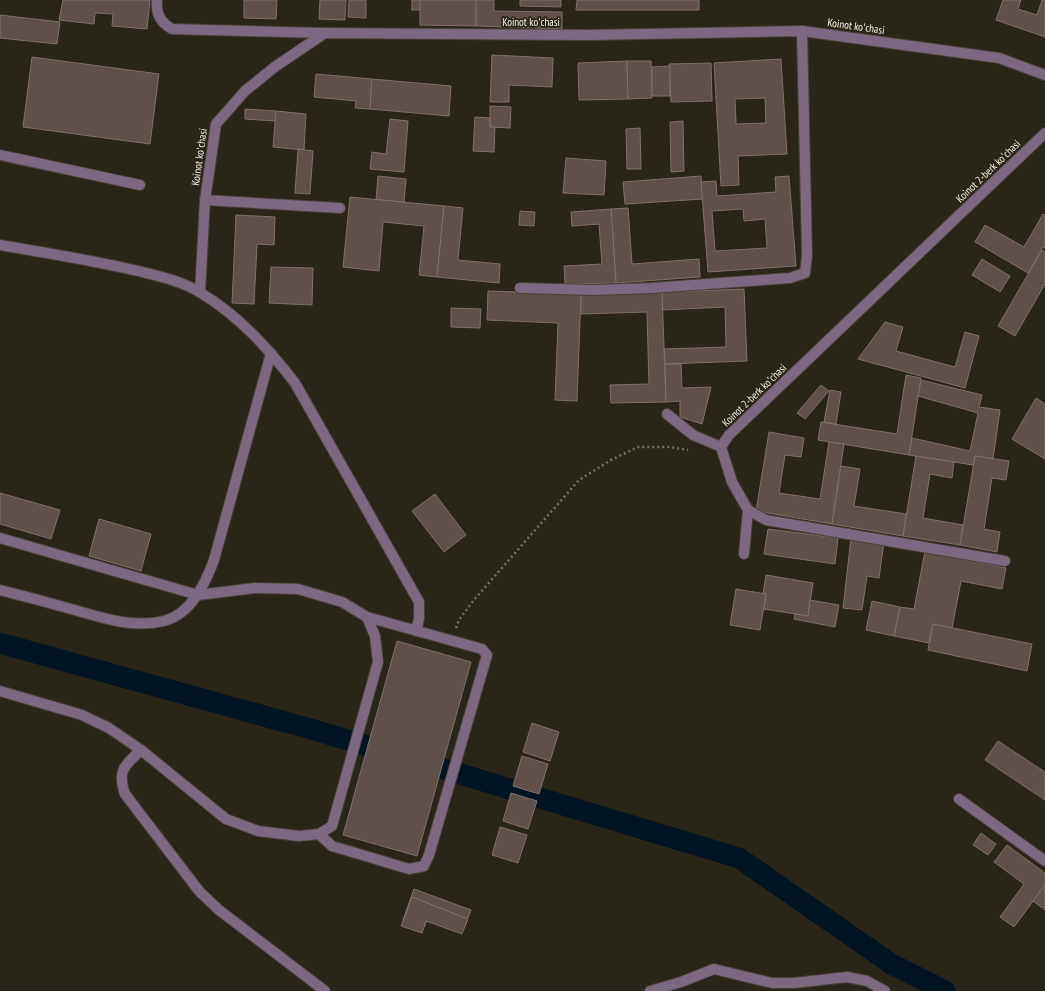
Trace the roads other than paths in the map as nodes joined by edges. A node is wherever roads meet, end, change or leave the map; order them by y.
1 (157, 0) edge
2 (802, 31) junction
3 (325, 32) junction
4 (1045, 75) edge
5 (1045, 133) edge
6 (0, 155) edge
7 (140, 184) dead end
8 (205, 200) junction
9 (340, 208) dead end
10 (0, 245) edge
11 (520, 288) dead end
12 (200, 292) junction
13 (271, 353) junction
14 (666, 414) dead end
15 (722, 447) junction
16 (748, 510) junction
17 (0, 538) edge
18 (744, 554) dead end
19 (1005, 561) dead end
20 (0, 590) edge
21 (198, 595) junction
22 (367, 617) junction
23 (416, 631) junction
24 (0, 691) edge
25 (141, 750) junction
26 (959, 799) dead end
27 (319, 834) junction
28 (1045, 861) edge
29 (325, 991) edge
30 (650, 991) edge
31 (885, 991) edge

1 - 3 street
2 - 3 street, Koinot koʻchasi
2 - 4 street, Koinot koʻchasi
2 - 11 street
3 - 8 street, Koinot koʻchasi
5 - 15 street, Koinot 2-berk koʻchasi
6 - 7 street
8 - 9 street
8 - 12 street, Koinot koʻchasi
10 - 12 street
12 - 13 street
13 - 21 street
13 - 23 street
14 - 15 street
15 - 16 street
16 - 18 street
16 - 19 street
17 - 21 street
20 - 21 street
21 - 22 street
22 - 23 street
22 - 27 street
23 - 27 street
24 - 25 street
25 - 27 street
25 - 29 street
26 - 28 street
30 - 31 street

